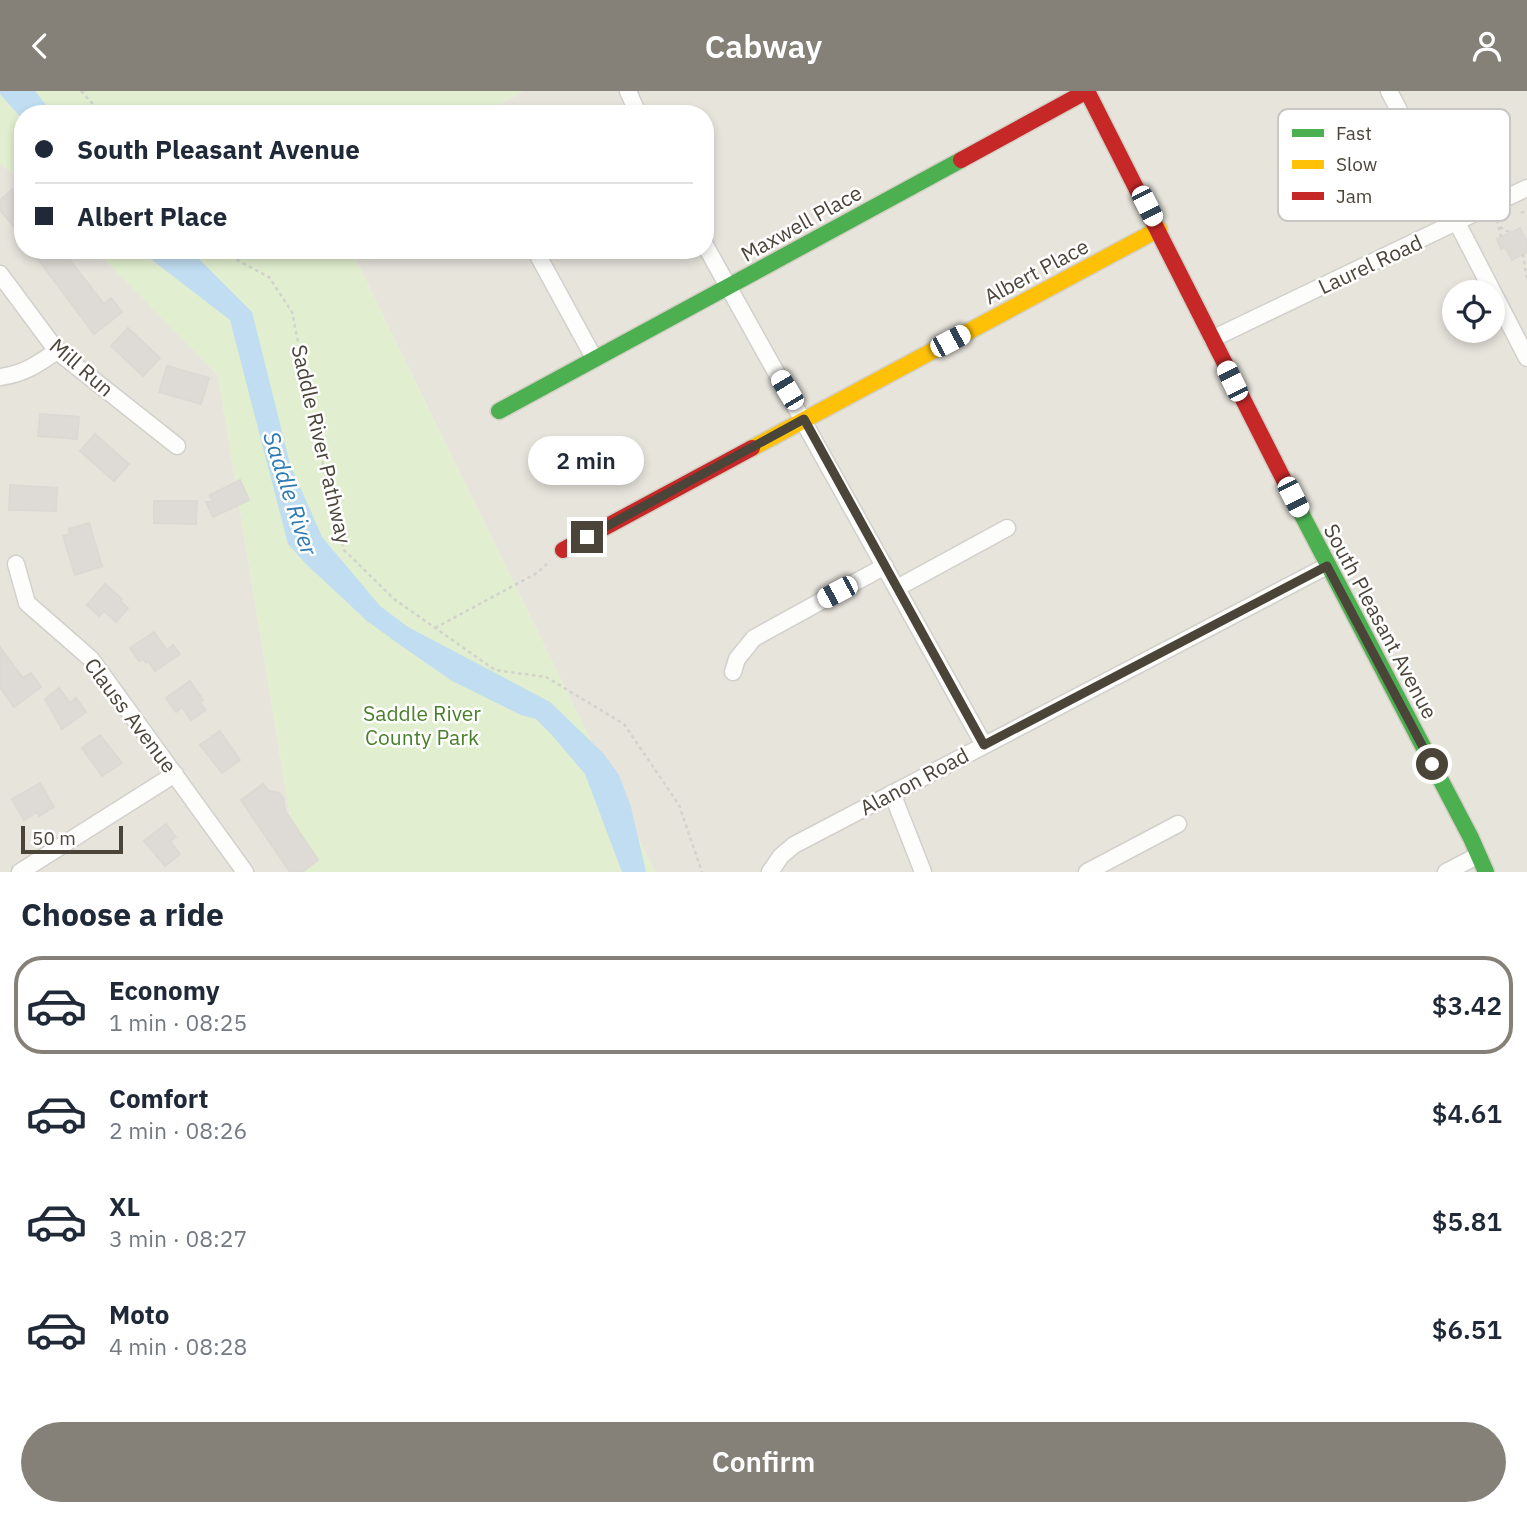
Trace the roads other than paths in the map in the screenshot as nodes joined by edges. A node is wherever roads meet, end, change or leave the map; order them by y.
1 (1087, 91) edge
2 (1389, 91) edge
3 (1398, 109) edge
4 (1527, 188) edge
5 (1510, 196) edge
6 (1458, 222) joint
7 (1159, 229) junction
8 (540, 259) edge
9 (712, 259) edge
10 (0, 274) edge
11 (727, 288) junction
12 (1212, 339) junction
13 (57, 351) junction
14 (594, 358) junction
15 (1527, 358) edge
16 (0, 377) edge
17 (499, 411) dead end
18 (804, 419) junction
19 (177, 446) dead end
20 (1007, 528) dead end
21 (563, 550) road end
22 (16, 563) dead end
23 (885, 566) junction
24 (1327, 566) junction
25 (897, 587) junction
26 (733, 672) dead end
27 (984, 745) junction
28 (175, 774) junction
29 (892, 793) junction
30 (1178, 824) dead end
31 (1478, 856) junction
32 (20, 872) edge
33 (245, 872) edge
34 (770, 872) edge
35 (923, 872) edge
36 (1087, 872) edge
37 (1446, 872) edge
38 (1486, 872) edge

1 - 7 street, South Pleasant Avenue
1 - 11 street, Maxwell Place
2 - 3 street
4 - 5 street, Laurel Road
6 - 12 street, Laurel Road
6 - 15 street
7 - 12 street, South Pleasant Avenue
7 - 18 street, Albert Place
8 - 14 street
9 - 11 street
10 - 13 street, Mill Run
11 - 14 street, Maxwell Place
11 - 18 street
12 - 24 street, South Pleasant Avenue
13 - 16 street
13 - 19 street, Mill Run
14 - 17 street, Maxwell Place
18 - 21 street, Albert Place
18 - 23 street
20 - 25 street
22 - 28 street, Clauss Avenue
23 - 25 street
23 - 26 street
24 - 27 street, Alanon Road
24 - 31 street, South Pleasant Avenue
25 - 27 street
27 - 29 street, Alanon Road
28 - 32 street
28 - 33 street, Clauss Avenue
29 - 34 street, Alanon Road
29 - 35 street
30 - 36 street
31 - 37 street
31 - 38 street, South Pleasant Avenue

